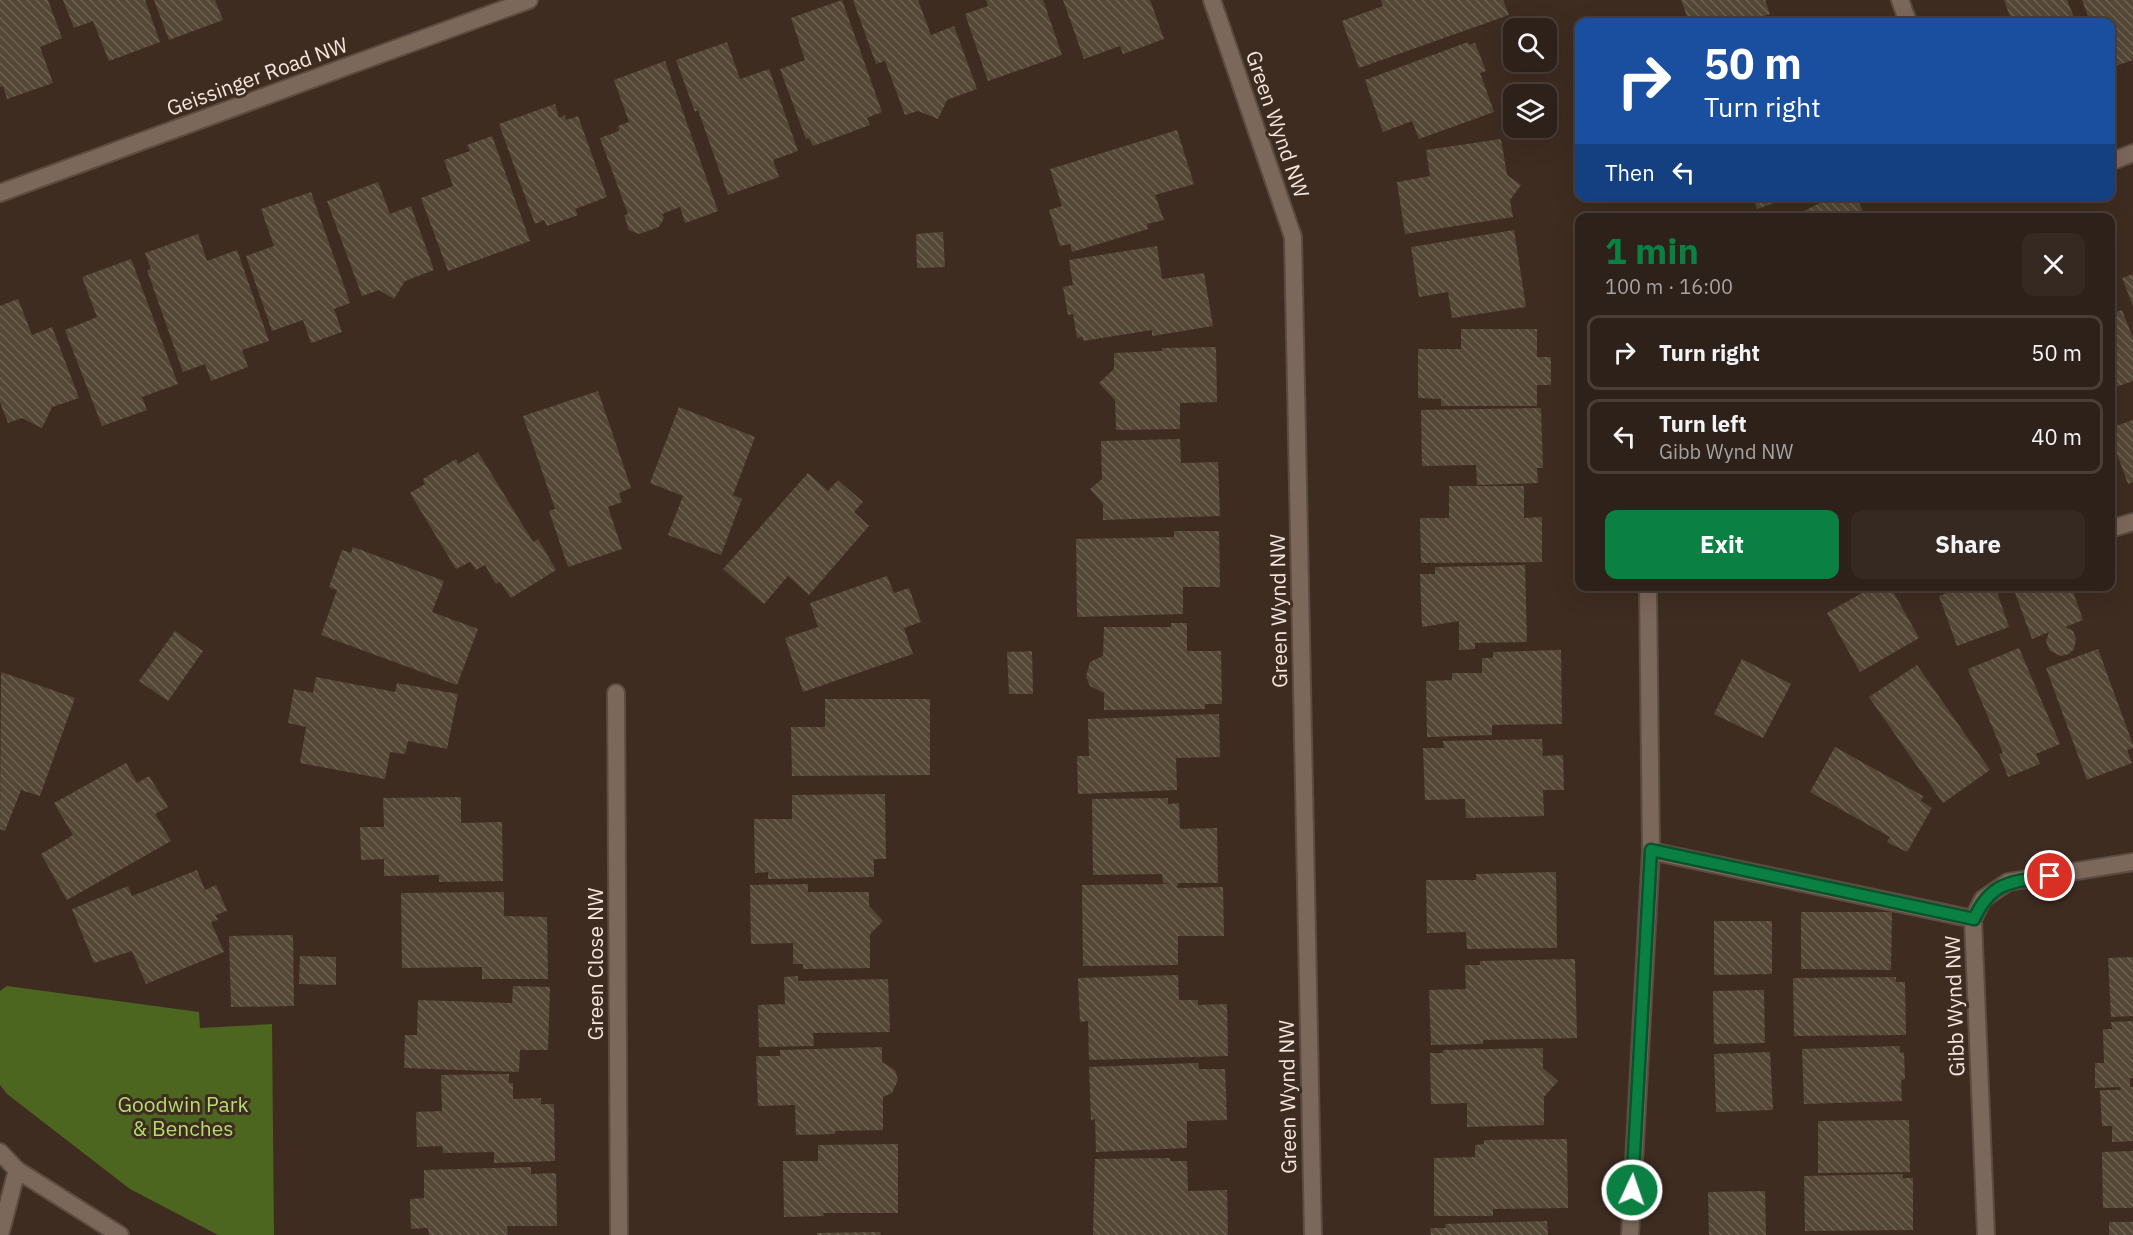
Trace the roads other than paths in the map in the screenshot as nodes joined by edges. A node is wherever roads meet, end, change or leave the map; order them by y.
1 (529, 0) edge
2 (1212, 0) edge
3 (1900, 0) edge
4 (1907, 18) edge
5 (2133, 153) edge
6 (2115, 160) edge
7 (0, 193) edge
8 (2133, 522) edge
9 (2115, 527) edge
10 (1648, 591) edge
11 (616, 693) dead end
12 (1651, 850) junction
13 (2133, 862) edge
14 (1974, 919) junction
15 (0, 1152) edge
16 (17, 1170) junction
17 (96, 1229) edge
18 (0, 1235) edge
19 (120, 1235) edge
20 (619, 1235) edge
21 (1312, 1235) edge
22 (1630, 1235) edge
23 (1986, 1235) edge

1 - 7 street, Geissinger Road NW
2 - 21 street, Green Wynd NW
3 - 4 street
5 - 6 street
8 - 9 street
10 - 12 street
11 - 20 street, Green Close NW
12 - 14 street
12 - 22 street
13 - 14 street, Gibb Wynd NW
14 - 23 street, Gibb Wynd NW
15 - 16 street
16 - 17 street
16 - 18 street
17 - 19 street

